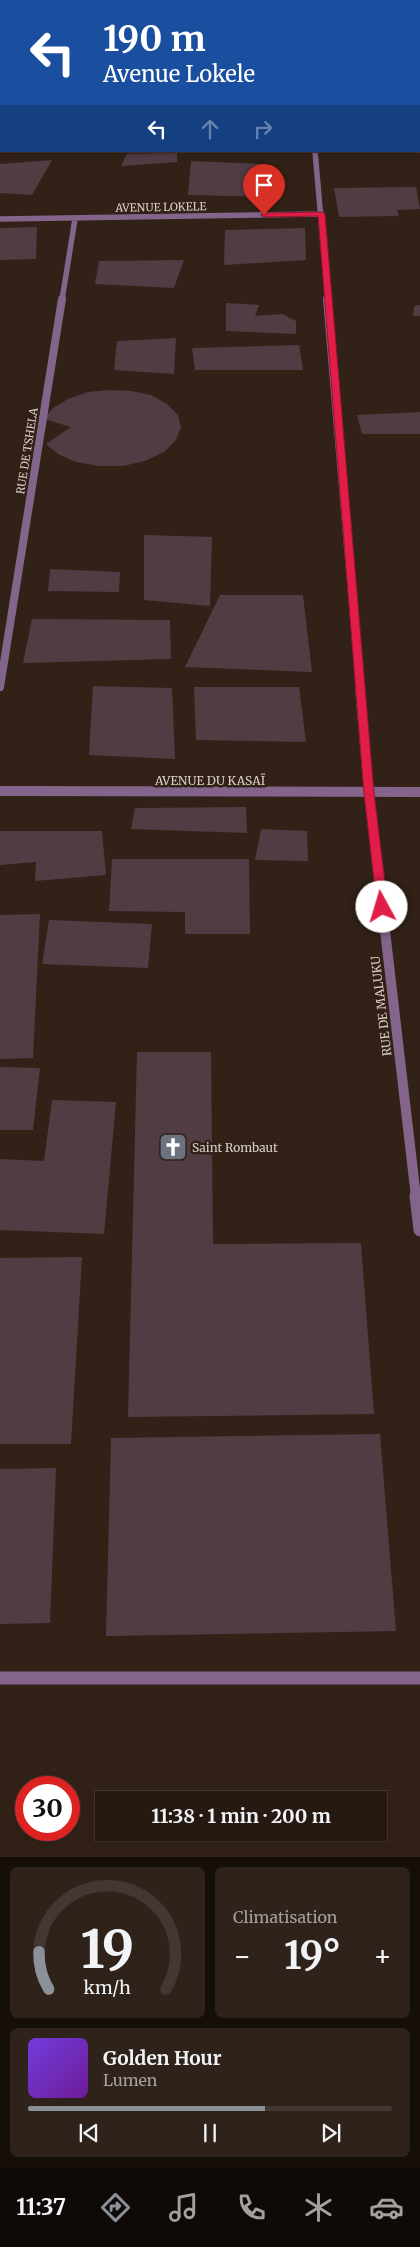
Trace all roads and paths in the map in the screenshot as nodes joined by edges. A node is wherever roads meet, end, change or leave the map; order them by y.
1 (316, 152) edge
2 (322, 214) junction
3 (0, 219) edge
4 (74, 219) junction
5 (0, 687) edge
6 (0, 791) edge
7 (420, 792) edge
8 (369, 793) junction
9 (420, 1230) edge
10 (0, 1678) edge
11 (420, 1678) edge

1 - 2 street, RUE DE MALUKU
2 - 4 street, AVENUE LOKELE
2 - 8 street, RUE DE MALUKU
3 - 4 street, AVENUE LOKELE
4 - 5 street, RUE DE TSHELA
6 - 8 street, AVENUE DU KASAÏ
7 - 8 street, AVENUE DU KASAÏ
8 - 9 street, RUE DE MALUKU
10 - 11 street

